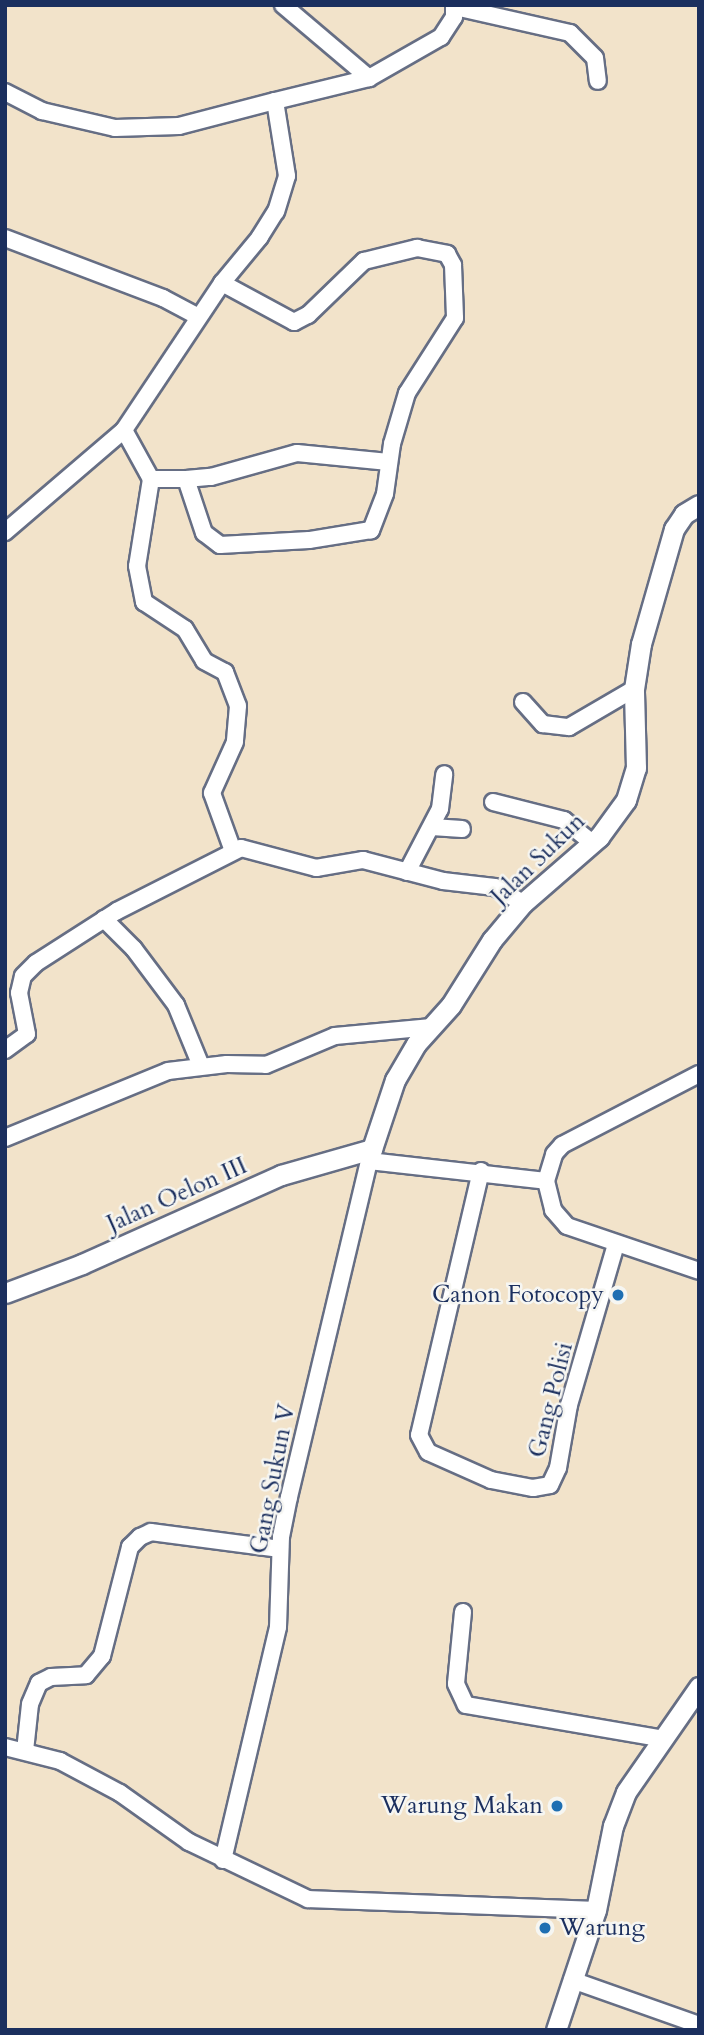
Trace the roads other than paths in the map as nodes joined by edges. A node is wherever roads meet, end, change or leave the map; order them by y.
1 (283, 5) edge
2 (455, 6) edge
3 (369, 78) junction
4 (598, 81) dead end
5 (5, 92) edge
6 (275, 101) junction
7 (5, 238) edge
8 (222, 284) junction
9 (198, 317) junction
10 (124, 430) junction
11 (389, 462) junction
12 (151, 479) junction
13 (186, 479) junction
14 (699, 505) edge
15 (5, 532) edge
16 (634, 690) junction
17 (523, 702) dead end
18 (444, 774) dead end
19 (493, 802) dead end
20 (432, 827) junction
21 (462, 829) dead end
22 (592, 843) junction
23 (233, 851) junction
24 (407, 872) junction
25 (523, 903) junction
26 (104, 919) junction
27 (432, 1027) junction
28 (5, 1050) edge
29 (201, 1066) junction
30 (699, 1074) edge
31 (5, 1138) edge
32 (370, 1155) junction
33 (481, 1171) junction
34 (546, 1181) junction
35 (616, 1244) junction
36 (699, 1271) edge
37 (5, 1293) edge
38 (280, 1549) junction
39 (463, 1612) dead end
40 (699, 1687) edge
41 (660, 1738) junction
42 (5, 1747) edge
43 (25, 1751) junction
44 (223, 1860) junction
45 (596, 1910) junction
46 (572, 1980) junction
47 (699, 2025) edge
48 (556, 2030) edge

1 - 3 street
2 - 3 street
2 - 4 street
3 - 6 street
5 - 6 street
6 - 8 street
7 - 9 street
8 - 9 street
8 - 11 street
9 - 10 street
10 - 12 street
10 - 15 street
11 - 13 street
11 - 13 street
12 - 13 street
12 - 23 street
14 - 16 street, Jalan Sukun
16 - 17 street
16 - 22 street, Jalan Sukun
18 - 20 street
19 - 22 street
20 - 21 street
20 - 24 street
22 - 25 street, Jalan Sukun
23 - 24 street
23 - 26 street
24 - 25 street
25 - 27 street, Jalan Sukun
26 - 28 street
26 - 29 street
27 - 29 street
27 - 32 street, Jalan Sukun
29 - 31 street
30 - 34 street
32 - 33 street
32 - 37 street, Jalan Oelon III
32 - 38 street, Gang Sukun V
33 - 34 street
33 - 35 street, Gang Polisi
34 - 35 street
35 - 36 street
38 - 43 street
38 - 44 street, Gang Sukun V
39 - 41 street
40 - 41 street
41 - 45 street
42 - 43 street
43 - 44 street
44 - 45 street
45 - 46 street
46 - 47 street
46 - 48 street

